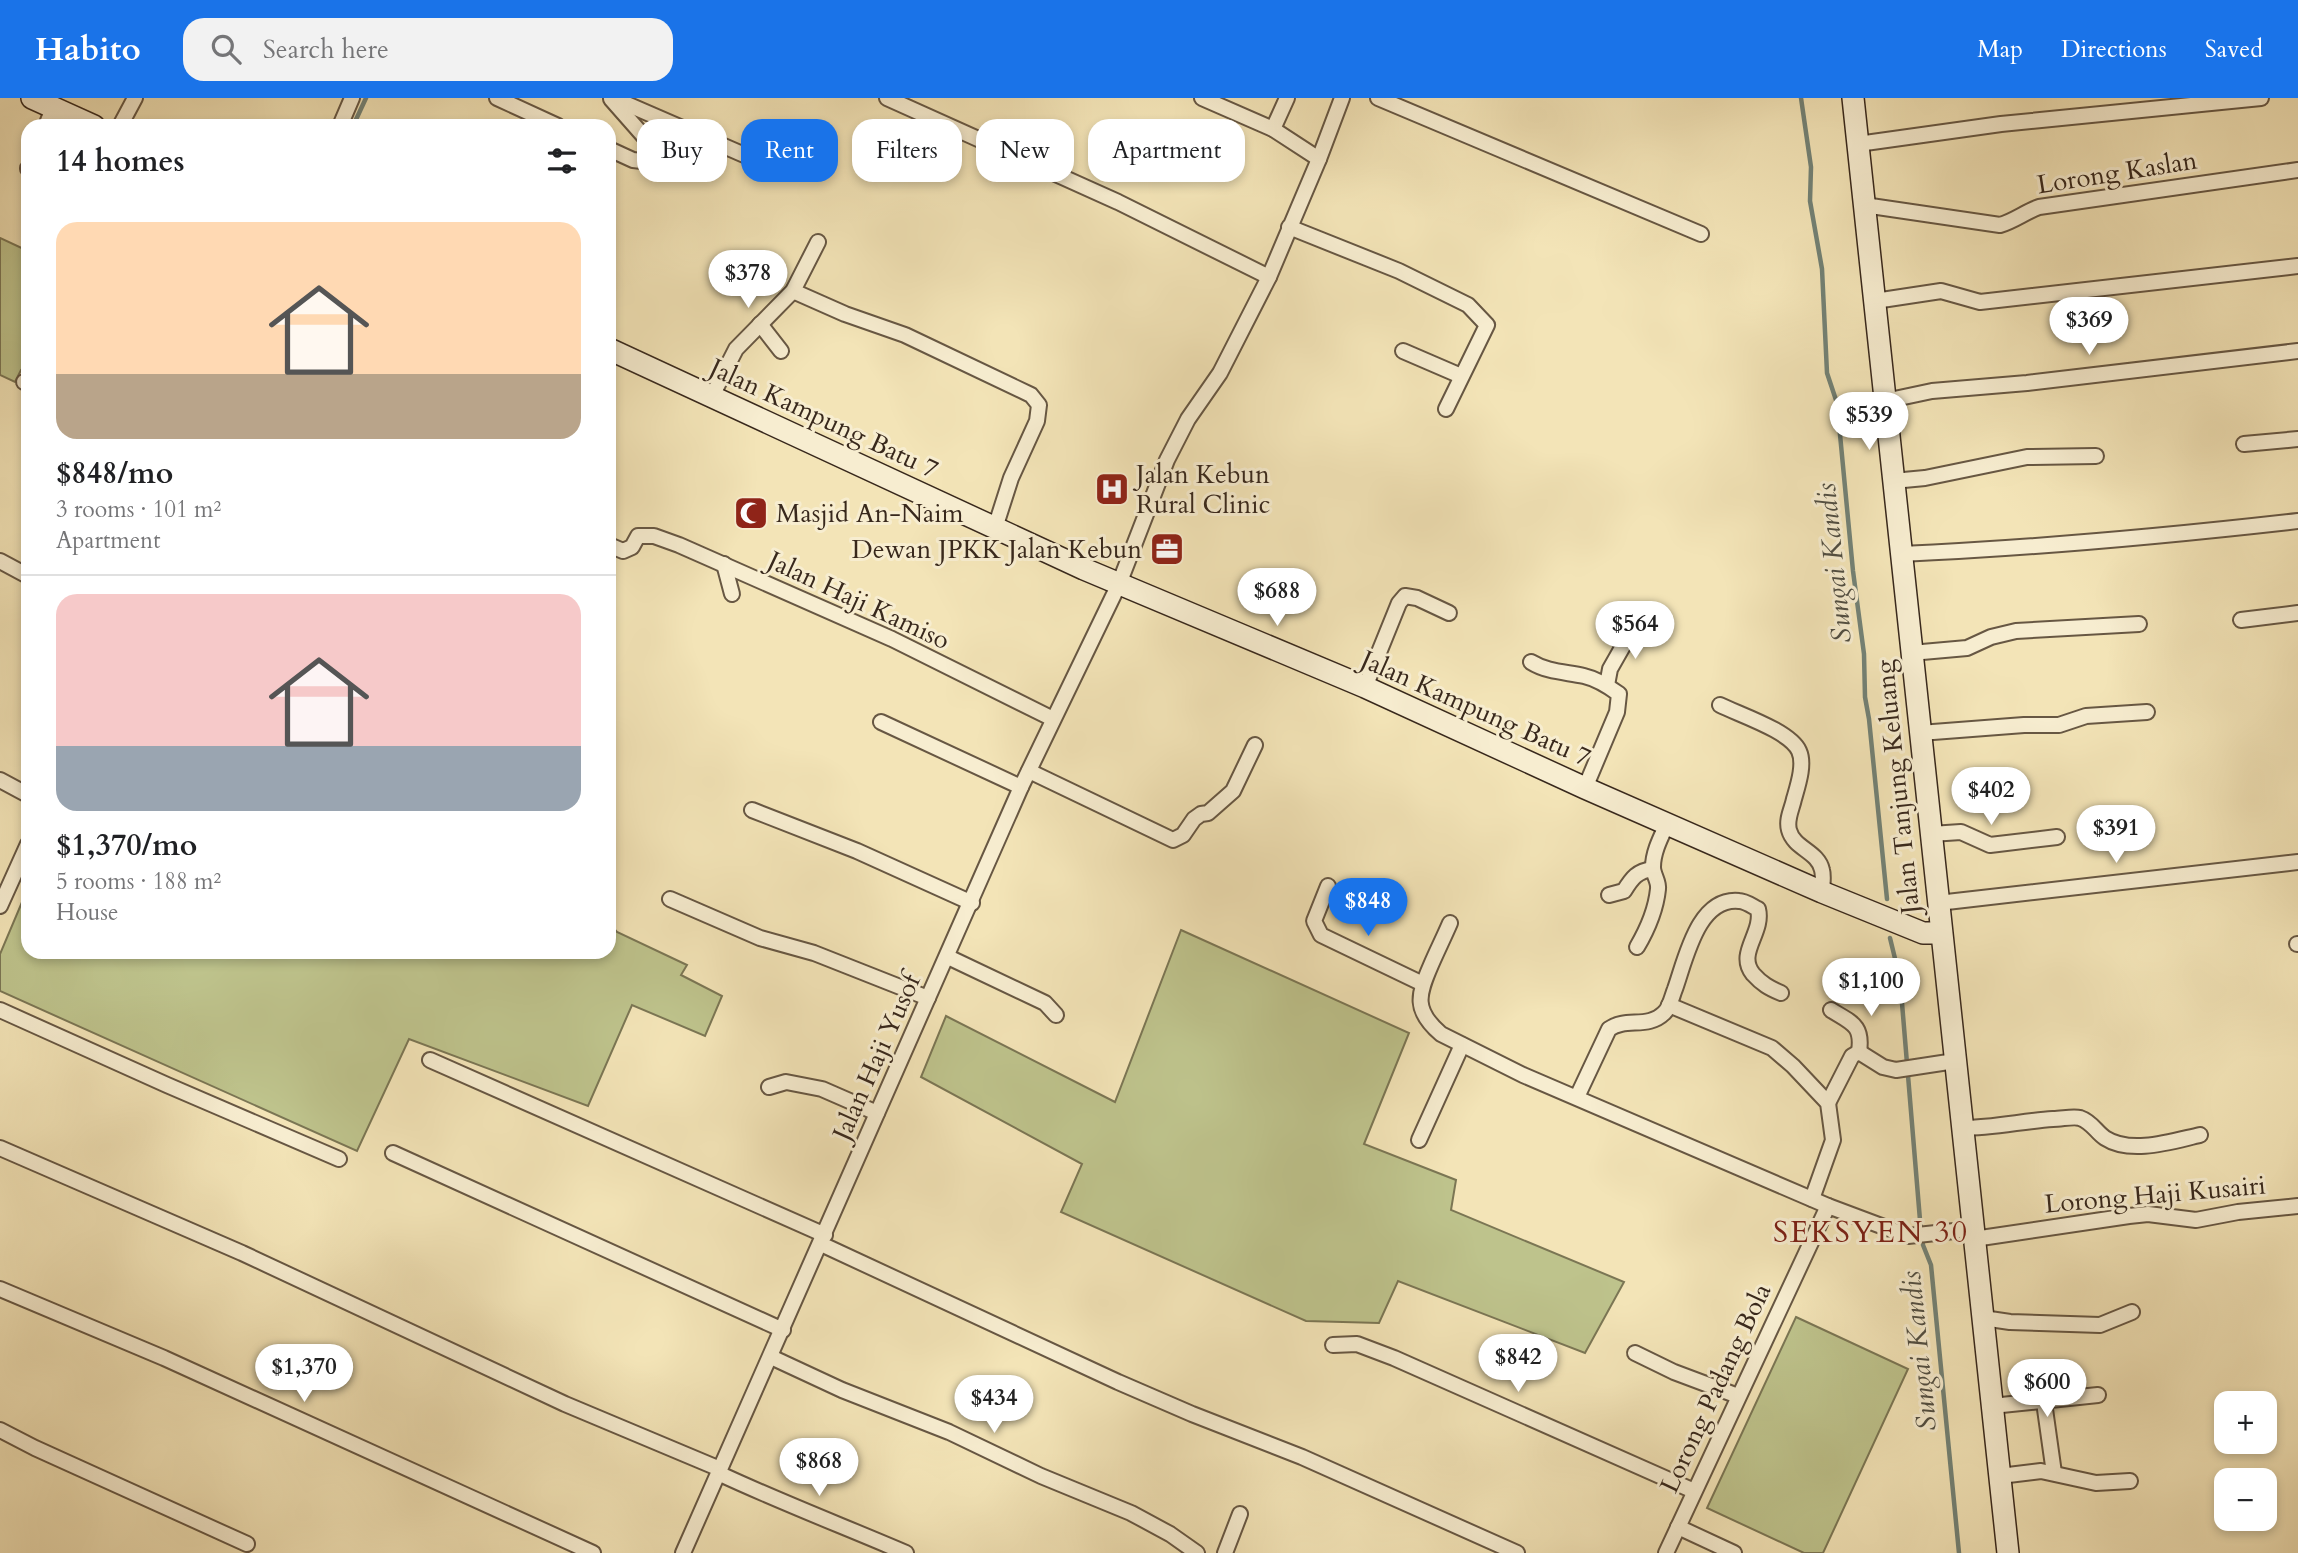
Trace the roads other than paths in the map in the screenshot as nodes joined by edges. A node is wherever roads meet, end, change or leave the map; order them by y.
1 (32, 98) edge
2 (135, 98) edge
3 (352, 98) edge
4 (497, 98) edge
5 (612, 98) edge
6 (887, 98) edge
7 (1202, 98) edge
8 (1287, 98) edge
9 (1342, 98) edge
10 (1378, 98) edge
11 (1853, 98) edge
12 (2261, 98) edge
13 (50, 117) edge
14 (124, 119) edge
15 (343, 119) edge
16 (543, 119) edge
17 (1273, 129) junction
18 (1871, 143) junction
19 (616, 152) edge
20 (741, 154) edge
21 (1319, 159) junction
22 (2298, 170) edge
23 (1876, 207) junction
24 (1289, 227) junction
25 (1700, 234) dead end
26 (818, 242) dead end
27 (2298, 266) edge
28 (1269, 277) junction
29 (793, 291) junction
30 (1884, 300) junction
31 (760, 324) junction
32 (781, 351) dead end
33 (1403, 351) dead end
34 (2298, 351) edge
35 (616, 352) edge
36 (1461, 376) junction
37 (712, 396) junction
38 (1885, 401) junction
39 (1446, 409) dead end
40 (2298, 439) edge
41 (2244, 444) dead end
42 (2096, 456) dead end
43 (1894, 481) junction
44 (2298, 521) edge
45 (995, 528) junction
46 (616, 548) edge
47 (1901, 554) junction
48 (0, 561) edge
49 (724, 565) junction
50 (21, 572) edge
51 (1119, 584) junction
52 (732, 594) dead end
53 (1449, 613) dead end
54 (2298, 613) edge
55 (2241, 620) dead end
56 (2139, 624) dead end
57 (1635, 625) dead end
58 (1920, 653) junction
59 (1531, 662) dead end
60 (1607, 685) junction
61 (1365, 687) junction
62 (1720, 705) dead end
63 (2147, 712) dead end
64 (1053, 719) junction
65 (881, 722) dead end
66 (1920, 733) junction
67 (1255, 745) dead end
68 (1029, 771) junction
69 (0, 780) edge
70 (1021, 787) junction
71 (1585, 788) junction
72 (21, 791) edge
73 (752, 810) dead end
74 (1667, 824) junction
75 (1931, 834) junction
76 (2057, 836) dead end
77 (21, 860) edge
78 (2298, 862) edge
79 (1653, 869) junction
80 (1328, 886) dead end
81 (1822, 892) junction
82 (1609, 895) dead end
83 (670, 899) dead end
84 (972, 903) junction
85 (1938, 903) junction
86 (0, 906) edge
87 (1450, 923) dead end
88 (1941, 933) junction
89 (1637, 947) dead end
90 (948, 957) junction
91 (1423, 984) junction
92 (1781, 993) dead end
93 (928, 998) junction
94 (1669, 1004) junction
95 (0, 1010) edge
96 (1831, 1010) dead end
97 (1056, 1015) dead end
98 (1462, 1045) junction
99 (1859, 1052) junction
100 (429, 1060) dead end
101 (1955, 1061) junction
102 (769, 1087) dead end
103 (1577, 1097) junction
104 (1828, 1102) junction
105 (877, 1113) junction
106 (1962, 1128) junction
107 (2200, 1135) dead end
108 (1419, 1140) dead end
109 (0, 1148) edge
110 (393, 1153) dead end
111 (339, 1159) dead end
112 (1812, 1199) junction
113 (1828, 1206) junction
114 (2298, 1206) edge
115 (1974, 1234) junction
116 (823, 1240) junction
117 (0, 1289) edge
118 (2132, 1312) dead end
119 (1983, 1318) junction
120 (783, 1330) junction
121 (1333, 1345) dead end
122 (1635, 1353) dead end
123 (771, 1357) junction
124 (2098, 1395) dead end
125 (1738, 1396) junction
126 (2044, 1402) junction
127 (1992, 1406) junction
128 (0, 1430) edge
129 (719, 1471) junction
130 (2054, 1473) junction
131 (2000, 1476) junction
132 (2130, 1481) dead end
133 (1694, 1491) junction
134 (1240, 1514) dead end
135 (1678, 1527) junction
136 (247, 1544) dead end
137 (593, 1553) edge
138 (683, 1553) edge
139 (906, 1553) edge
140 (1197, 1553) edge
141 (1225, 1553) edge
142 (1517, 1553) edge
143 (1666, 1553) edge
144 (1734, 1553) edge
145 (2008, 1553) edge

1 - 13 street
2 - 14 street
3 - 15 street
4 - 16 street
5 - 19 street
5 - 20 street
6 - 28 street
7 - 17 street
8 - 17 street
9 - 21 street, Jalan Haji Yusof
10 - 25 street
11 - 18 street, Jalan Tanjung Keluang
12 - 18 street
17 - 21 street
18 - 23 street, Jalan Tanjung Keluang
21 - 24 street, Jalan Haji Yusof
22 - 23 street, Lorong Kaslan
23 - 30 street, Jalan Tanjung Keluang
24 - 28 street, Jalan Haji Yusof
24 - 36 street
26 - 29 street
27 - 30 street
28 - 51 street, Jalan Haji Yusof
29 - 31 street
29 - 45 street
30 - 38 street, Jalan Tanjung Keluang
31 - 32 street
31 - 37 street
33 - 36 street
34 - 38 street
35 - 37 street, Jalan Kampung Batu 7
36 - 39 street
37 - 45 street, Jalan Kampung Batu 7
38 - 43 street, Jalan Tanjung Keluang
40 - 41 street
42 - 43 street
43 - 47 street, Jalan Tanjung Keluang
44 - 47 street
45 - 51 street, Jalan Kampung Batu 7
46 - 49 street, Jalan Haji Kamiso
47 - 58 street, Jalan Tanjung Keluang
48 - 50 street
49 - 52 street
49 - 64 street, Jalan Haji Kamiso
51 - 61 street, Jalan Kampung Batu 7
51 - 64 street, Jalan Haji Yusof
53 - 61 street
54 - 55 street
56 - 58 street
57 - 60 street
58 - 66 street, Jalan Tanjung Keluang
59 - 60 street
60 - 71 street
61 - 71 street, Jalan Kampung Batu 7
62 - 81 street
63 - 66 street
64 - 68 street, Jalan Haji Yusof
65 - 70 street
66 - 75 street, Jalan Tanjung Keluang
67 - 68 street
68 - 70 street, Jalan Haji Yusof
69 - 72 street
70 - 84 street, Jalan Haji Yusof
71 - 74 street, Jalan Kampung Batu 7
73 - 84 street
74 - 79 street
74 - 81 street, Jalan Kampung Batu 7
75 - 76 street
75 - 85 street, Jalan Tanjung Keluang
77 - 86 street
78 - 85 street
79 - 82 street
79 - 89 street
80 - 91 street
81 - 88 street, Jalan Kampung Batu 7
83 - 93 street
84 - 90 street, Jalan Haji Yusof
85 - 88 street, Jalan Tanjung Keluang
87 - 91 street
88 - 101 street, Jalan Tanjung Keluang
90 - 93 street, Jalan Haji Yusof
90 - 97 street
91 - 98 street
92 - 94 street
93 - 105 street, Jalan Haji Yusof
94 - 103 street
94 - 104 street
95 - 111 street
96 - 99 street
98 - 103 street
98 - 108 street
99 - 101 street
99 - 104 street
100 - 116 street
101 - 106 street, Jalan Tanjung Keluang
102 - 105 street
103 - 112 street
104 - 112 street
105 - 116 street, Jalan Haji Yusof
106 - 107 street
106 - 115 street, Jalan Tanjung Keluang
109 - 129 street
110 - 120 street
112 - 113 street
113 - 115 street, Lorong Haji Kusairi
113 - 125 street, Lorong Padang Bola
114 - 115 street, Lorong Haji Kusairi
115 - 119 street, Jalan Tanjung Keluang
116 - 120 street, Jalan Haji Yusof
116 - 142 street
117 - 137 street
118 - 119 street
119 - 127 street, Jalan Tanjung Keluang
120 - 123 street, Jalan Haji Yusof
121 - 133 street
122 - 125 street
123 - 129 street, Jalan Haji Yusof
123 - 140 street
124 - 126 street
125 - 133 street, Lorong Padang Bola
126 - 127 street
126 - 130 street
127 - 131 street, Jalan Tanjung Keluang
128 - 136 street
129 - 138 street, Jalan Haji Yusof
129 - 139 street
130 - 131 street
130 - 132 street
131 - 145 street, Jalan Tanjung Keluang
133 - 135 street, Lorong Padang Bola
134 - 141 street
135 - 143 street, Lorong Padang Bola
135 - 144 street

